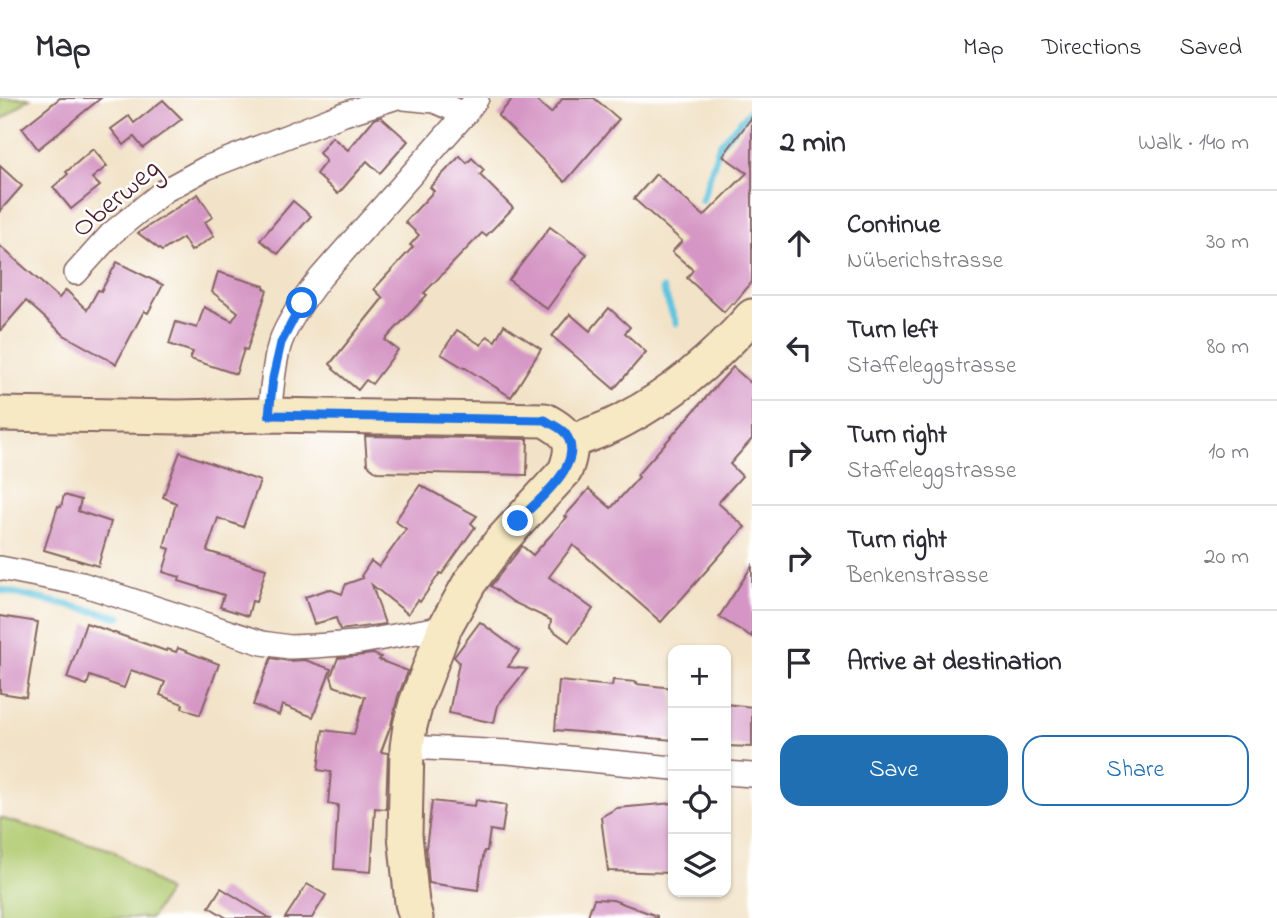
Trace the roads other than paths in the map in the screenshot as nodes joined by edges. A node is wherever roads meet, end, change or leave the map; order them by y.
1 (394, 98) edge
2 (404, 98) edge
3 (471, 106) edge
4 (76, 273) dead end
5 (748, 329) edge
6 (0, 414) edge
7 (269, 415) junction
8 (570, 442) junction
9 (0, 568) edge
10 (445, 627) junction
11 (407, 747) junction
12 (668, 768) edge
13 (731, 773) edge
14 (752, 775) edge
15 (416, 918) edge

1 - 4 street, Oberweg
2 - 3 street
3 - 7 street
5 - 8 street
6 - 7 street
7 - 8 street
8 - 10 street
9 - 10 street
10 - 11 street
11 - 12 street
11 - 15 street
13 - 14 street

